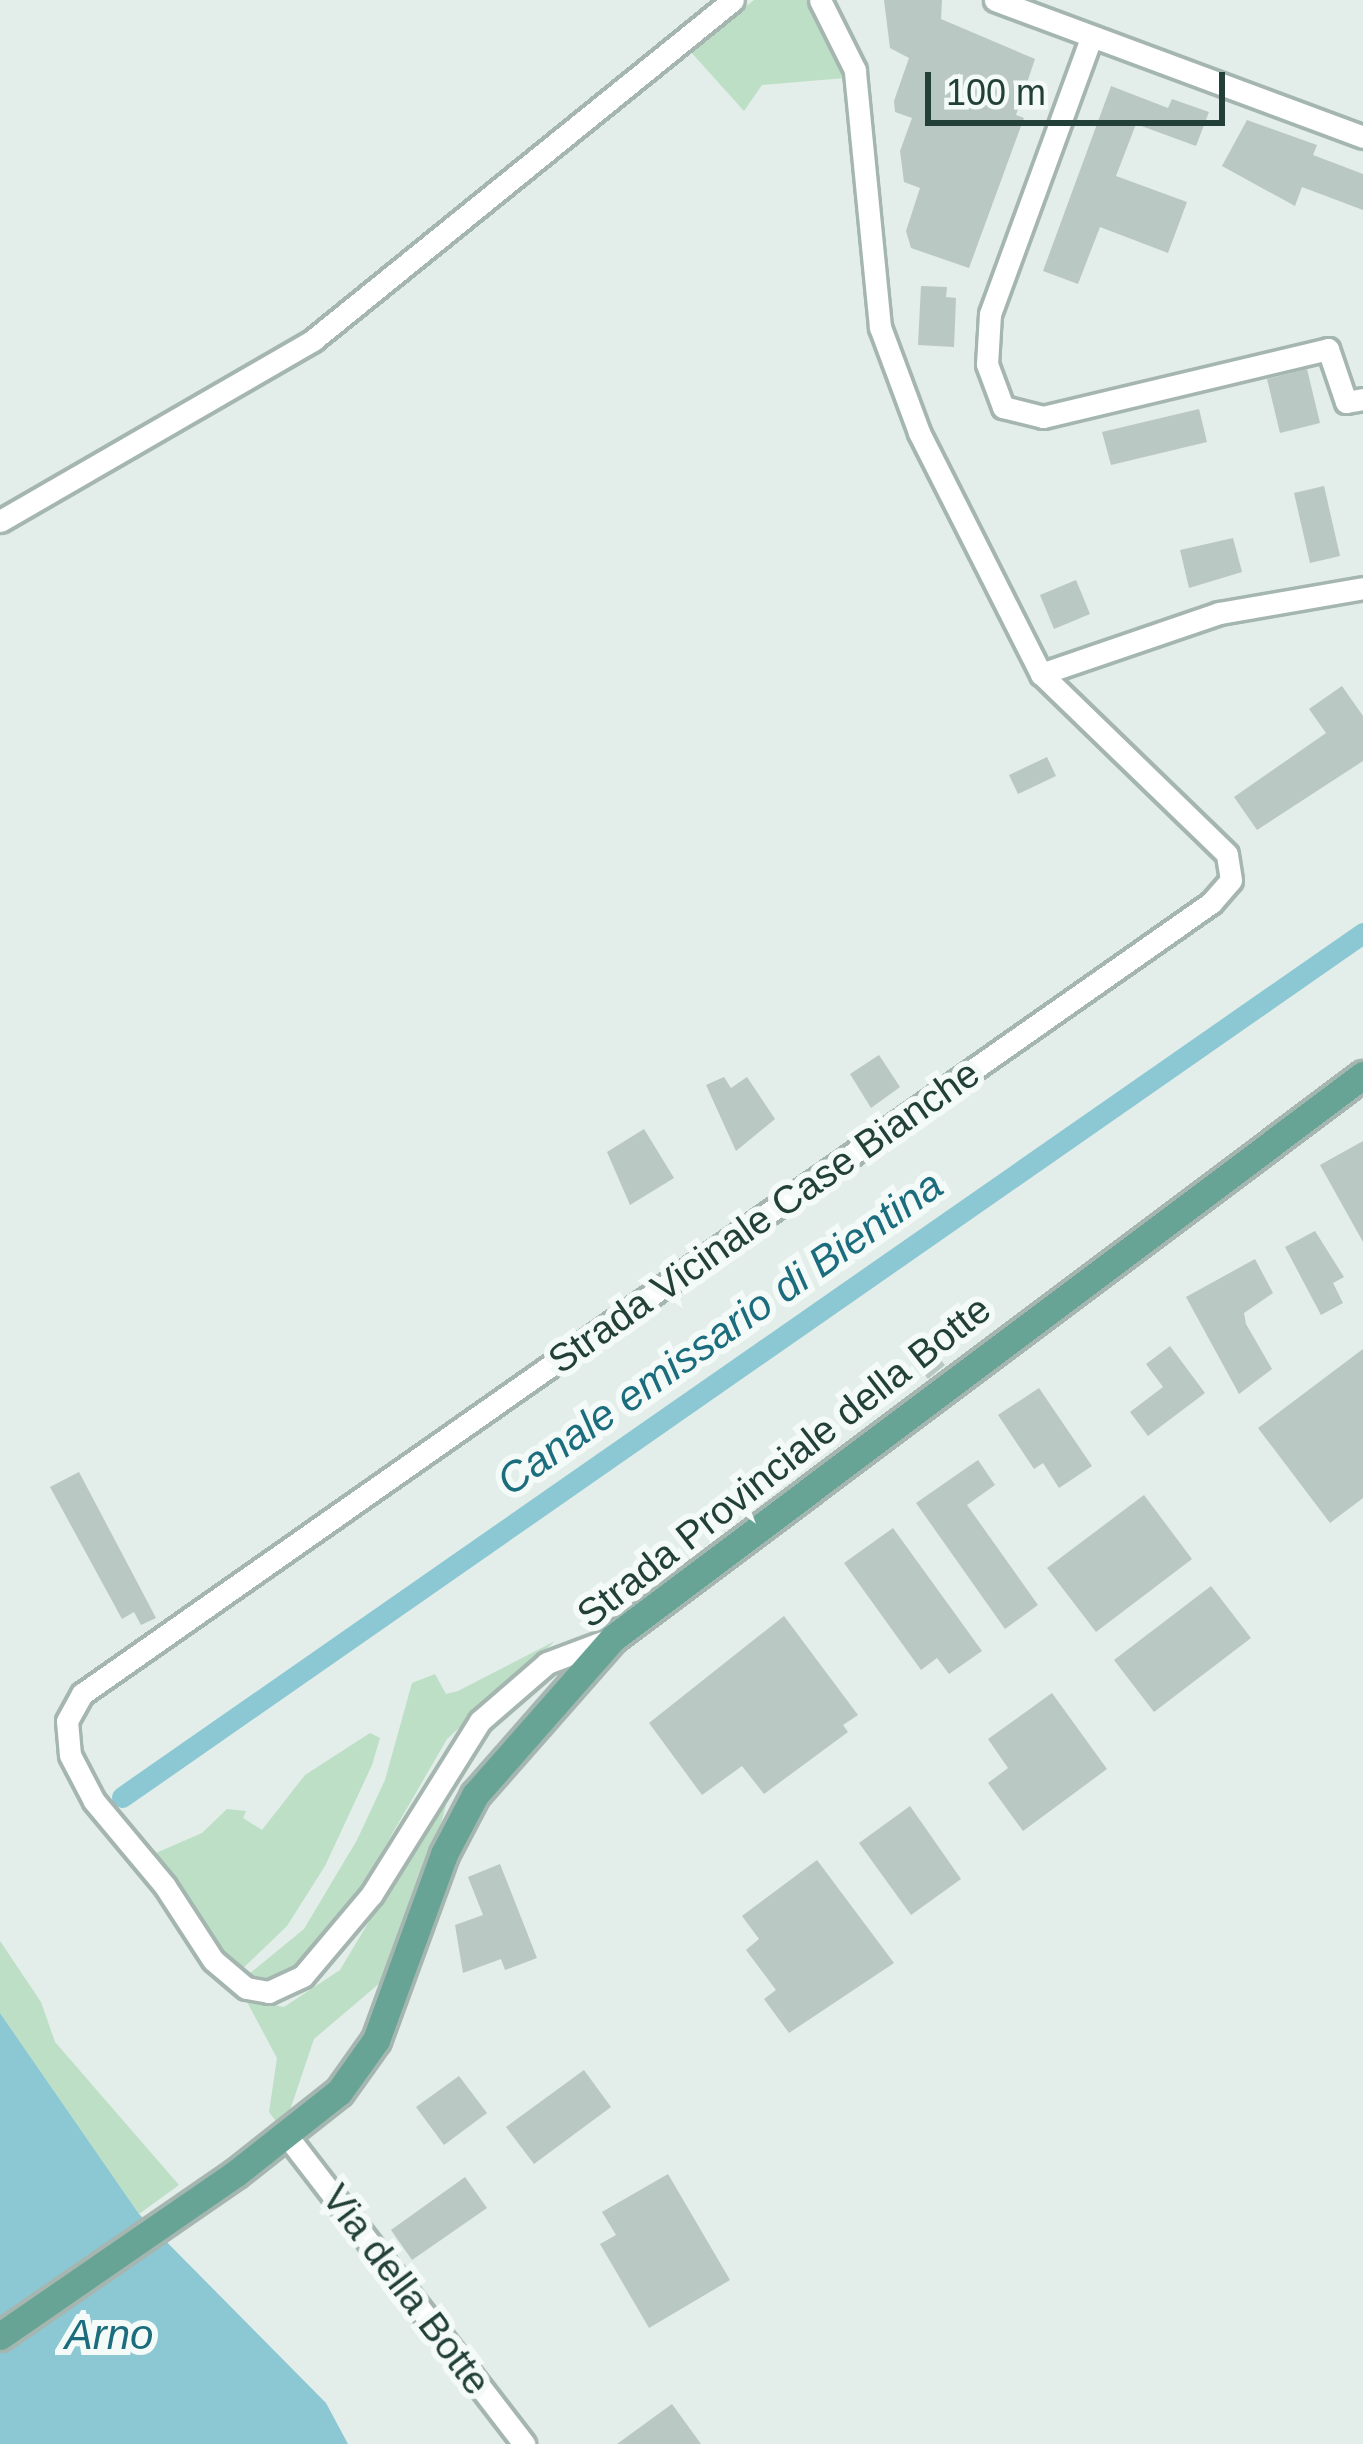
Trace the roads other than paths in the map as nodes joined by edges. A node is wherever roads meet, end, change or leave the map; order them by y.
1 (733, 0) edge
2 (820, 0) edge
3 (995, 0) edge
4 (1091, 38) junction
5 (1363, 137) edge
6 (1363, 399) edge
7 (0, 521) edge
8 (1363, 588) edge
9 (1041, 674) junction
10 (1363, 1075) edge
11 (613, 1638) junction
12 (287, 2136) junction
13 (0, 2336) edge
14 (524, 2444) edge

1 - 7 street
2 - 9 street, Strada Vicinale Case Bianche
3 - 4 street
4 - 5 street
4 - 6 street
8 - 9 street
9 - 11 street, Strada Vicinale Case Bianche
10 - 11 main road, Strada Provinciale della Botte
11 - 12 main road, Strada Provinciale della Botte
12 - 13 main road, Strada Provinciale della Botte
12 - 14 street, Via della Botte

